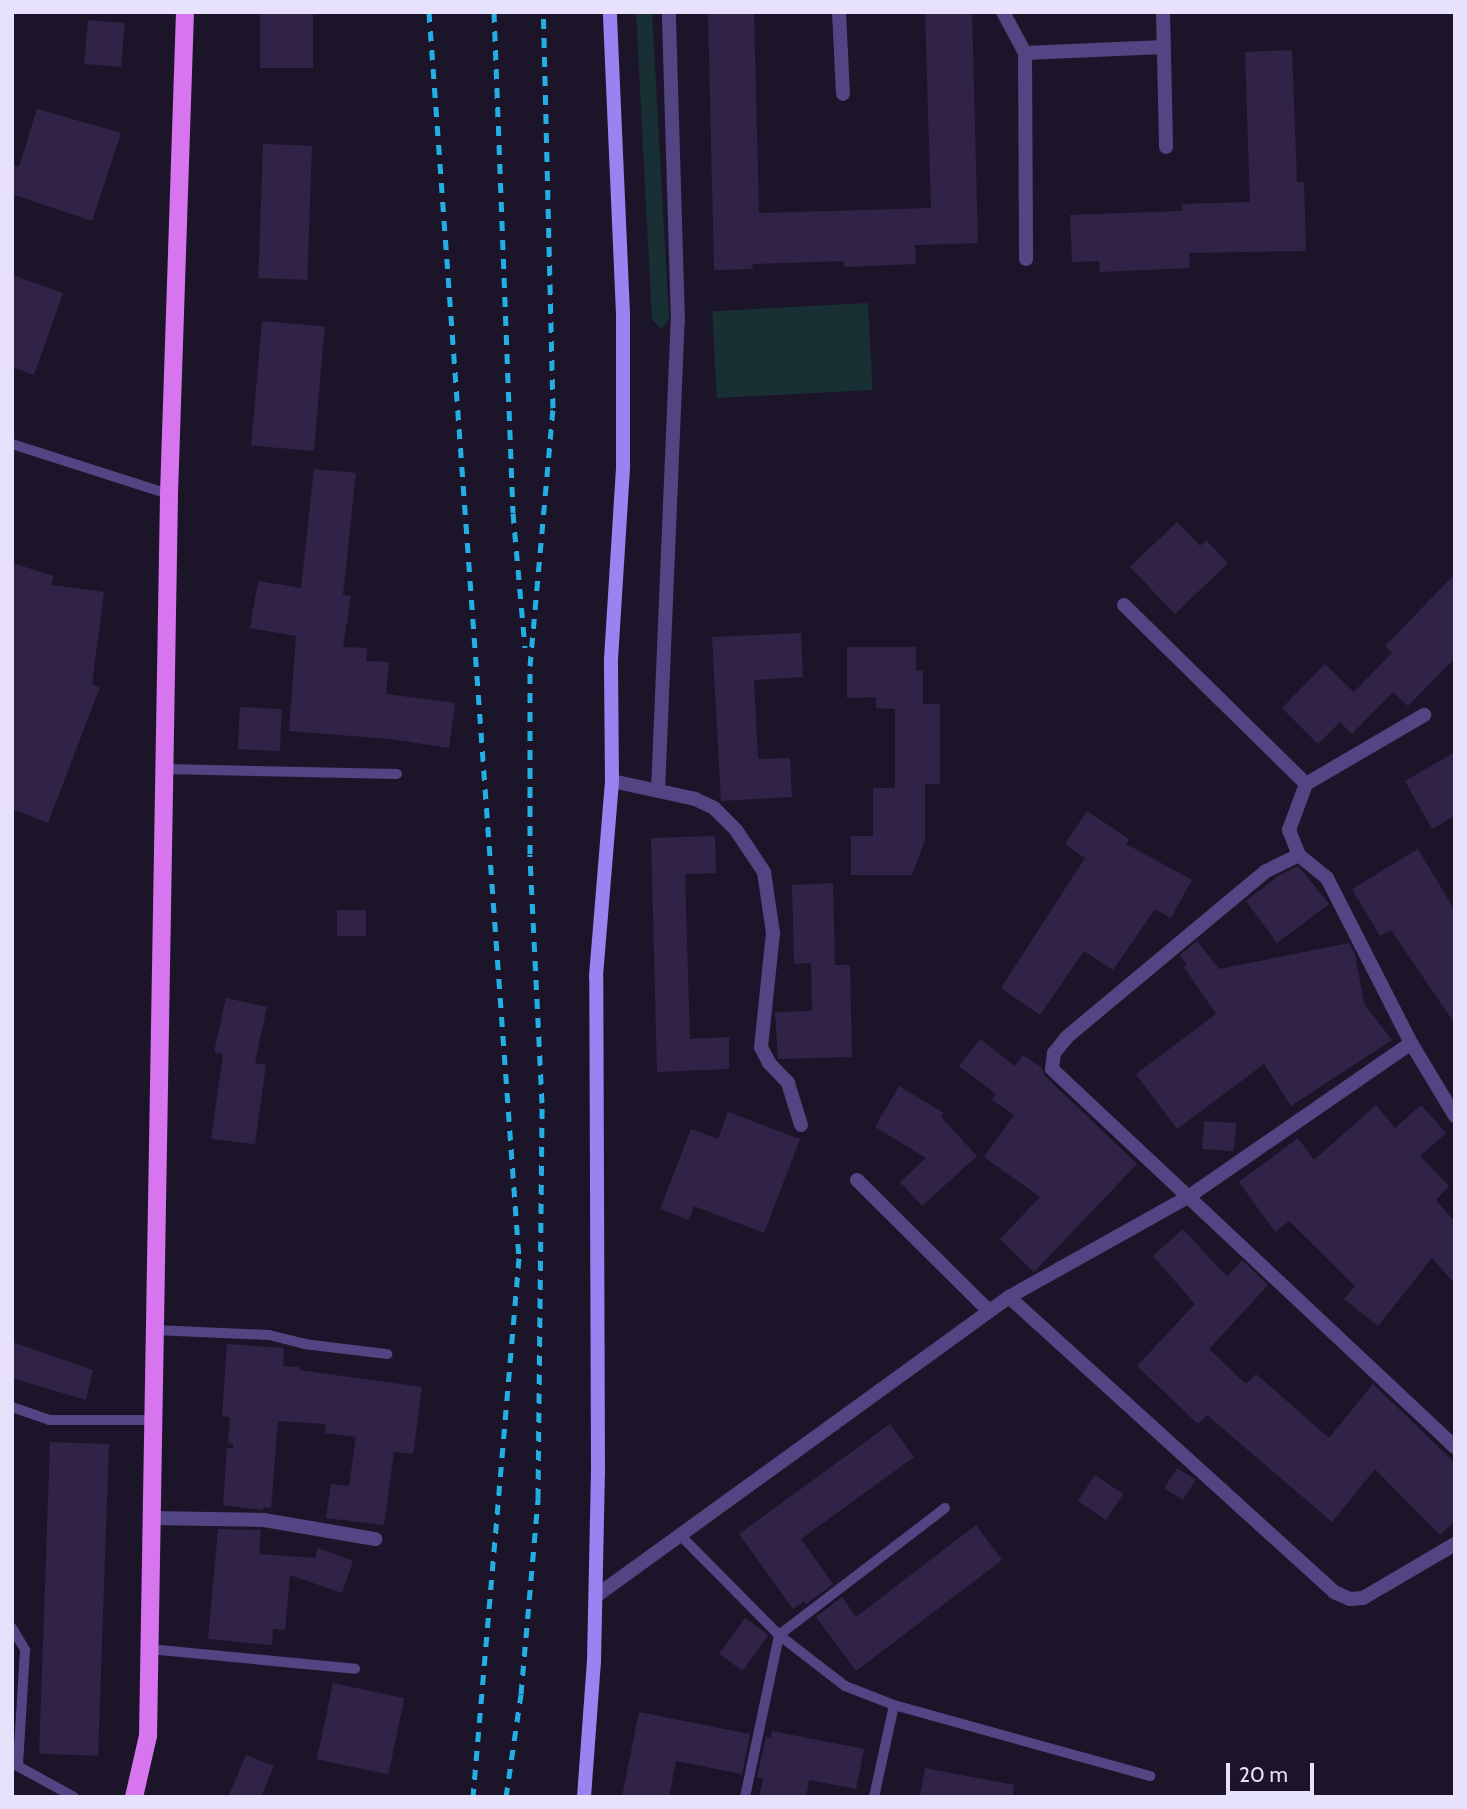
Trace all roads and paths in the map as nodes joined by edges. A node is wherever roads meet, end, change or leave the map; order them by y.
1 (185, 12) edge
2 (610, 12) edge
3 (669, 12) edge
4 (839, 12) edge
5 (1003, 12) edge
6 (1163, 12) edge
7 (1164, 47) junction
8 (1025, 53) junction
9 (843, 94) dead end
10 (1166, 147) dead end
11 (1026, 259) dead end
12 (12, 444) edge
13 (169, 494) junction
14 (1124, 605) dead end
15 (1424, 715) dead end
16 (164, 769) junction
17 (397, 774) dead end
18 (612, 782) junction
19 (1306, 784) junction
20 (658, 791) junction
21 (1299, 855) junction
22 (1411, 1043) junction
23 (1455, 1116) edge
24 (801, 1125) dead end
25 (857, 1180) dead end
26 (1188, 1197) junction
27 (1009, 1297) junction
28 (989, 1311) junction
29 (153, 1330) junction
30 (387, 1354) dead end
31 (12, 1407) edge
32 (152, 1420) junction
33 (1455, 1447) edge
34 (945, 1508) dead end
35 (151, 1518) junction
36 (680, 1535) junction
37 (374, 1539) dead end
38 (1455, 1544) edge
39 (596, 1596) junction
40 (12, 1628) edge
41 (779, 1634) junction
42 (149, 1649) junction
43 (355, 1669) dead end
44 (894, 1705) junction
45 (15, 1764) edge
46 (1150, 1776) dead end
47 (74, 1797) edge
48 (134, 1797) edge
49 (584, 1797) edge
50 (745, 1797) edge
51 (874, 1797) edge

1 - 13 main road
2 - 18 street
3 - 20 street
4 - 9 street
5 - 8 street
6 - 7 street
7 - 8 street
7 - 10 street
8 - 11 street
12 - 13 lane
13 - 16 main road
14 - 19 street
15 - 19 street
16 - 17 lane
16 - 29 main road
18 - 20 street
18 - 39 street
19 - 21 street
20 - 24 street
21 - 22 street
21 - 26 street
22 - 23 street
22 - 26 street
25 - 28 street
26 - 27 street
26 - 33 street
27 - 28 street
27 - 38 street
28 - 36 street
29 - 30 lane
29 - 32 main road
31 - 32 lane
32 - 35 main road
34 - 41 lane
35 - 37 street
35 - 42 main road
36 - 39 street
36 - 41 lane
39 - 49 street
40 - 45 lane
41 - 44 lane
41 - 50 lane
42 - 43 lane
42 - 48 main road
44 - 46 lane
44 - 51 lane
45 - 47 lane

